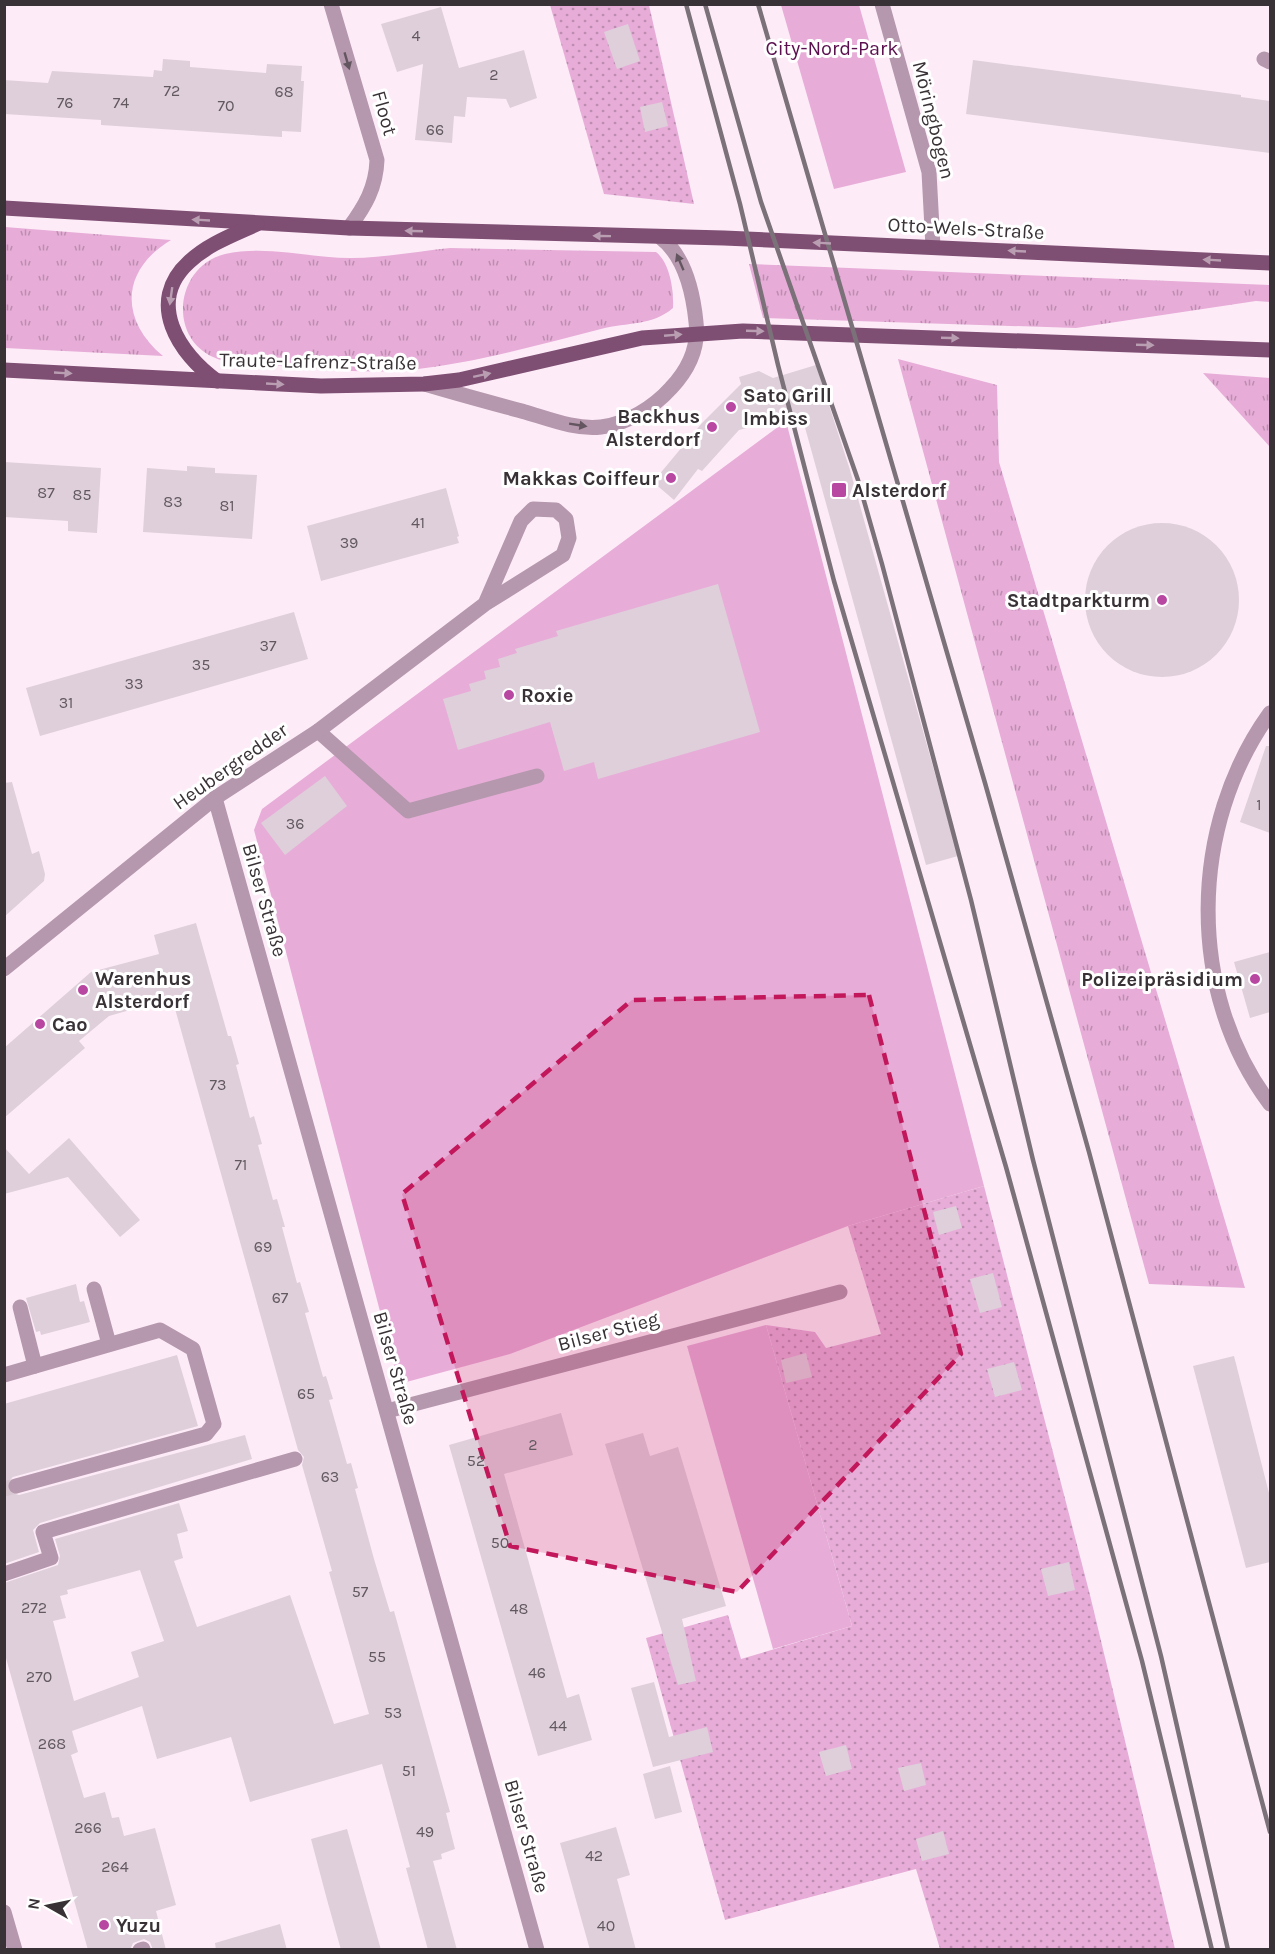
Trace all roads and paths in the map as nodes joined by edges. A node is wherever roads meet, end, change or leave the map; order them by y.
1 (331, 4) edge
2 (882, 4) edge
3 (4, 208) edge
4 (260, 223) junction
5 (349, 228) junction
6 (660, 237) junction
7 (933, 248) junction
8 (1270, 263) edge
9 (697, 333) junction
10 (1270, 350) edge
11 (4, 370) edge
12 (217, 381) junction
13 (424, 384) junction
14 (485, 604) junction
15 (1270, 713) edge
16 (318, 731) junction
17 (537, 776) dead end
18 (215, 798) junction
19 (4, 969) edge
20 (1270, 1104) edge
21 (94, 1288) dead end
22 (840, 1292) dead end
23 (20, 1307) dead end
24 (109, 1344) junction
25 (35, 1366) junction
26 (4, 1375) edge
27 (387, 1411) junction
28 (295, 1459) dead end
29 (16, 1486) tunnel mouth
30 (4, 1574) edge
31 (4, 1912) edge
32 (15, 1950) edge
33 (537, 1950) edge

1 -> 5 street, Floot
2 - 7 street, Möringbogen
4 -> 3 main road
4 - 5 main road
4 -> 12 main road
6 -> 5 main road
7 -> 6 main road, Otto-Wels-Straße
9 -> 6 street
8 -> 7 main road, Otto-Wels-Straße
9 -> 10 main road
13 -> 9 main road, Traute-Lafrenz-Straße
13 -> 9 street
11 -> 12 main road, Traute-Lafrenz-Straße
12 -> 13 main road, Traute-Lafrenz-Straße
14 - 14 street, Heubergredder
14 - 16 street, Heubergredder
15 - 20 street
16 - 17 street
16 - 18 street, Heubergredder
18 - 19 street, Heubergredder
18 - 27 street, Bilser Straße
21 - 24 street
22 - 27 street, Bilser Stieg
23 - 25 street
24 - 25 street
24 - 29 street
25 - 26 street
27 - 33 street, Bilser Straße
28 - 30 street
31 - 32 street

